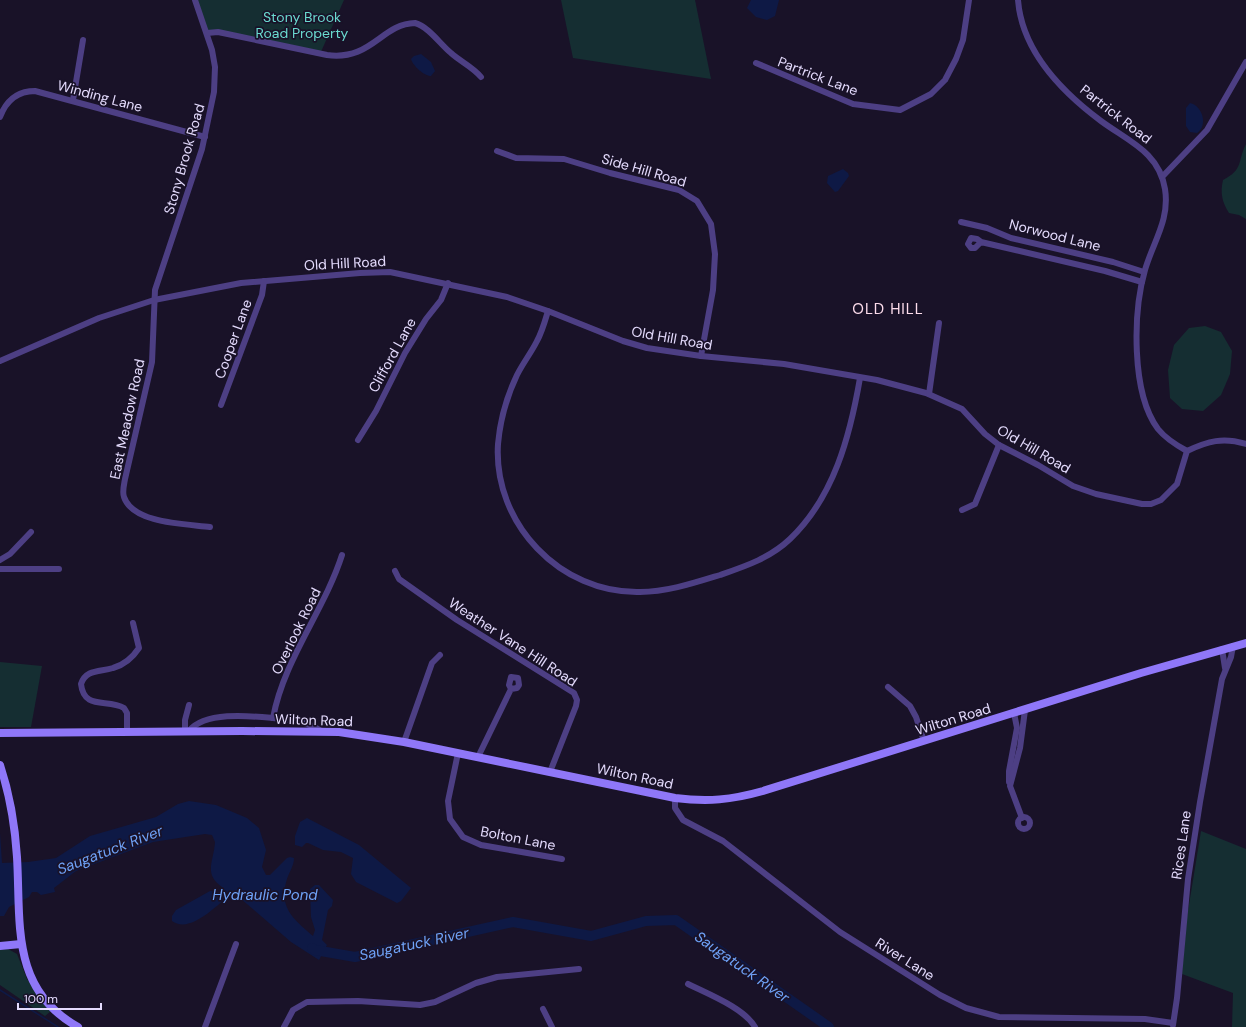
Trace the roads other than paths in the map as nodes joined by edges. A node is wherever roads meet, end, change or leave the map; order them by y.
1 (195, 0) edge
2 (969, 0) edge
3 (1018, 0) edge
4 (207, 33) junction
5 (83, 40) dead end
6 (1246, 62) edge
7 (756, 63) dead end
8 (481, 77) dead end
9 (73, 100) junction
10 (0, 117) edge
11 (205, 137) junction
12 (498, 151) dead end
13 (1162, 177) junction
14 (961, 222) dead end
15 (981, 242) dead end
16 (1144, 272) junction
17 (264, 281) junction
18 (1142, 282) junction
19 (448, 283) junction
20 (154, 300) junction
21 (548, 311) junction
22 (939, 323) dead end
23 (701, 356) junction
24 (0, 361) edge
25 (860, 378) junction
26 (929, 394) junction
27 (221, 405) dead end
28 (358, 440) dead end
29 (1246, 444) edge
30 (999, 445) junction
31 (1187, 451) junction
32 (962, 510) dead end
33 (210, 527) dead end
34 (31, 532) dead end
35 (342, 555) dead end
36 (0, 560) edge
37 (0, 569) edge
38 (58, 569) dead end
39 (395, 571) dead end
40 (133, 623) dead end
41 (1246, 643) edge
42 (1233, 646) junction
43 (1222, 649) junction
44 (440, 655) dead end
45 (1225, 668) junction
46 (888, 687) dead end
47 (511, 689) dead end
48 (189, 705) dead end
49 (1025, 710) junction
50 (1014, 713) junction
51 (273, 718) junction
52 (187, 731) junction
53 (321, 731) junction
54 (127, 732) junction
55 (0, 733) edge
56 (924, 741) junction
57 (404, 742) junction
58 (458, 753) junction
59 (478, 757) junction
60 (0, 765) edge
61 (550, 772) junction
62 (1010, 786) junction
63 (675, 798) junction
64 (1022, 818) dead end
65 (562, 859) dead end
66 (21, 944) junction
67 (236, 944) dead end
68 (0, 946) edge
69 (579, 969) dead end
70 (688, 984) dead end
71 (543, 1009) dead end
72 (1173, 1025) edge
73 (78, 1027) edge
74 (205, 1027) edge
75 (284, 1027) edge
76 (552, 1027) edge
77 (755, 1027) edge

1 - 4 street, Stony Brook Road
2 - 7 street, Partrick Lane
3 - 13 street, Partrick Road
4 - 8 street
4 - 11 street, Stony Brook Road
5 - 9 street
6 - 13 street
9 - 10 street, Winding Lane
9 - 11 street, Winding Lane
11 - 20 street, Stony Brook Road
12 - 23 street, Side Hill Road
13 - 16 street, Partrick Road
14 - 16 street, Norwood Lane
15 - 18 street
16 - 18 street, Partrick Road
17 - 19 street, Old Hill Road
17 - 20 street, Old Hill Road
17 - 27 street, Cooper Lane
18 - 31 street, Partrick Road
19 - 21 street, Old Hill Road
19 - 28 street, Clifford Lane
20 - 24 street, Old Hill Road
20 - 33 street, East Meadow Road
21 - 23 street, Old Hill Road
21 - 25 street
22 - 26 street
23 - 25 street, Old Hill Road
25 - 26 street, Old Hill Road
26 - 30 street, Old Hill Road
29 - 31 street
30 - 31 street, Old Hill Road
30 - 32 street
34 - 36 street
35 - 51 street, Overlook Road
37 - 38 street
39 - 61 street, Weather Vane Hill Road
40 - 54 street
41 - 42 main road, Wilton Road
42 - 43 main road, Wilton Road
42 - 45 street, Rices Lane
43 - 45 street, Rices Lane
43 - 49 main road, Wilton Road
44 - 57 street
45 - 72 street, Rices Lane
46 - 56 street
47 - 59 street
48 - 52 street
49 - 50 main road, Wilton Road
49 - 62 street
50 - 56 main road, Wilton Road
50 - 62 street
51 - 52 street
51 - 53 street
52 - 53 main road, Wilton Road
52 - 54 main road, Wilton Road
53 - 57 main road, Wilton Road
54 - 55 main road, Wilton Road
56 - 63 main road, Wilton Road
57 - 58 main road, Wilton Road
58 - 59 main road, Wilton Road
58 - 65 street, Bolton Lane
59 - 61 main road, Wilton Road
60 - 66 main road
61 - 63 main road, Wilton Road
62 - 64 street
63 - 72 street, River Lane
66 - 68 main road
66 - 73 main road
67 - 74 street
69 - 75 street
70 - 77 street
71 - 76 street

